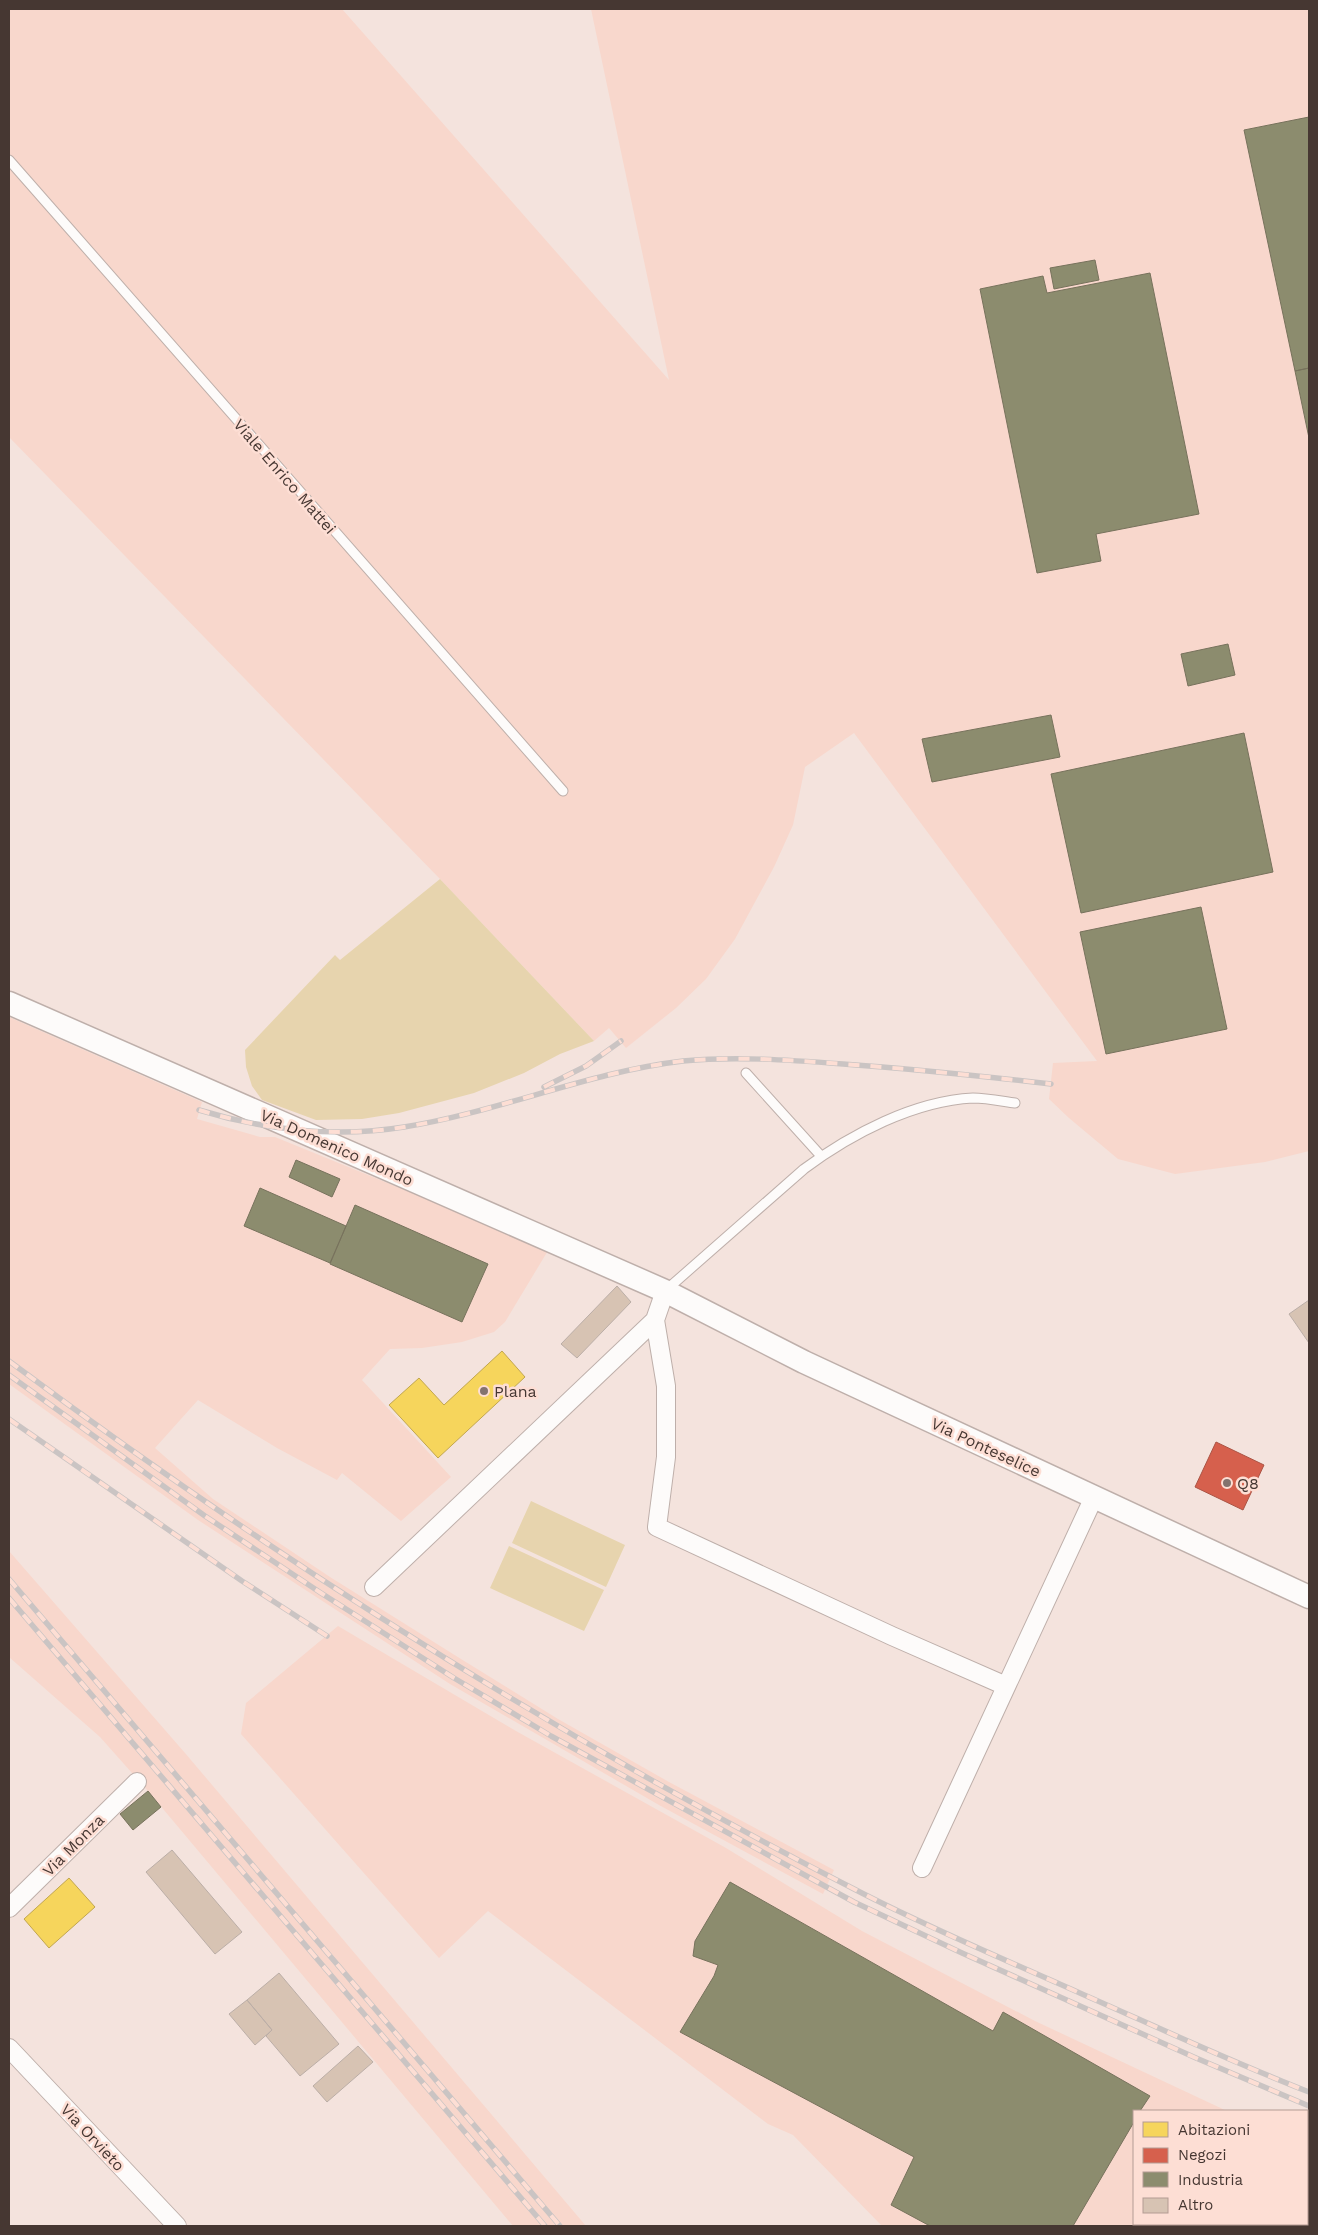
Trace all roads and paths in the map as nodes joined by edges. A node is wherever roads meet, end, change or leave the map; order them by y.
1 (9, 160) edge
2 (563, 791) dead end
3 (9, 1003) edge
4 (746, 1073) dead end
5 (1015, 1103) dead end
6 (821, 1156) junction
7 (665, 1291) junction
8 (656, 1320) junction
9 (1094, 1497) junction
10 (374, 1586) dead end
11 (1309, 1597) edge
12 (1006, 1686) junction
13 (138, 1782) dead end
14 (922, 1868) dead end
15 (9, 1908) edge
16 (9, 2048) edge
17 (178, 2226) edge

1 - 2 lane, Viale Enrico Mattei
3 - 7 street, Via Domenico Mondo
4 - 6 lane
5 - 6 lane
6 - 7 lane
7 - 8 street
7 - 9 street, Via Ponteselice
8 - 10 street
8 - 12 street
9 - 11 street, Via Ponteselice
9 - 12 street
12 - 14 street
13 - 15 street, Via Monza
16 - 17 street, Via Orvieto

